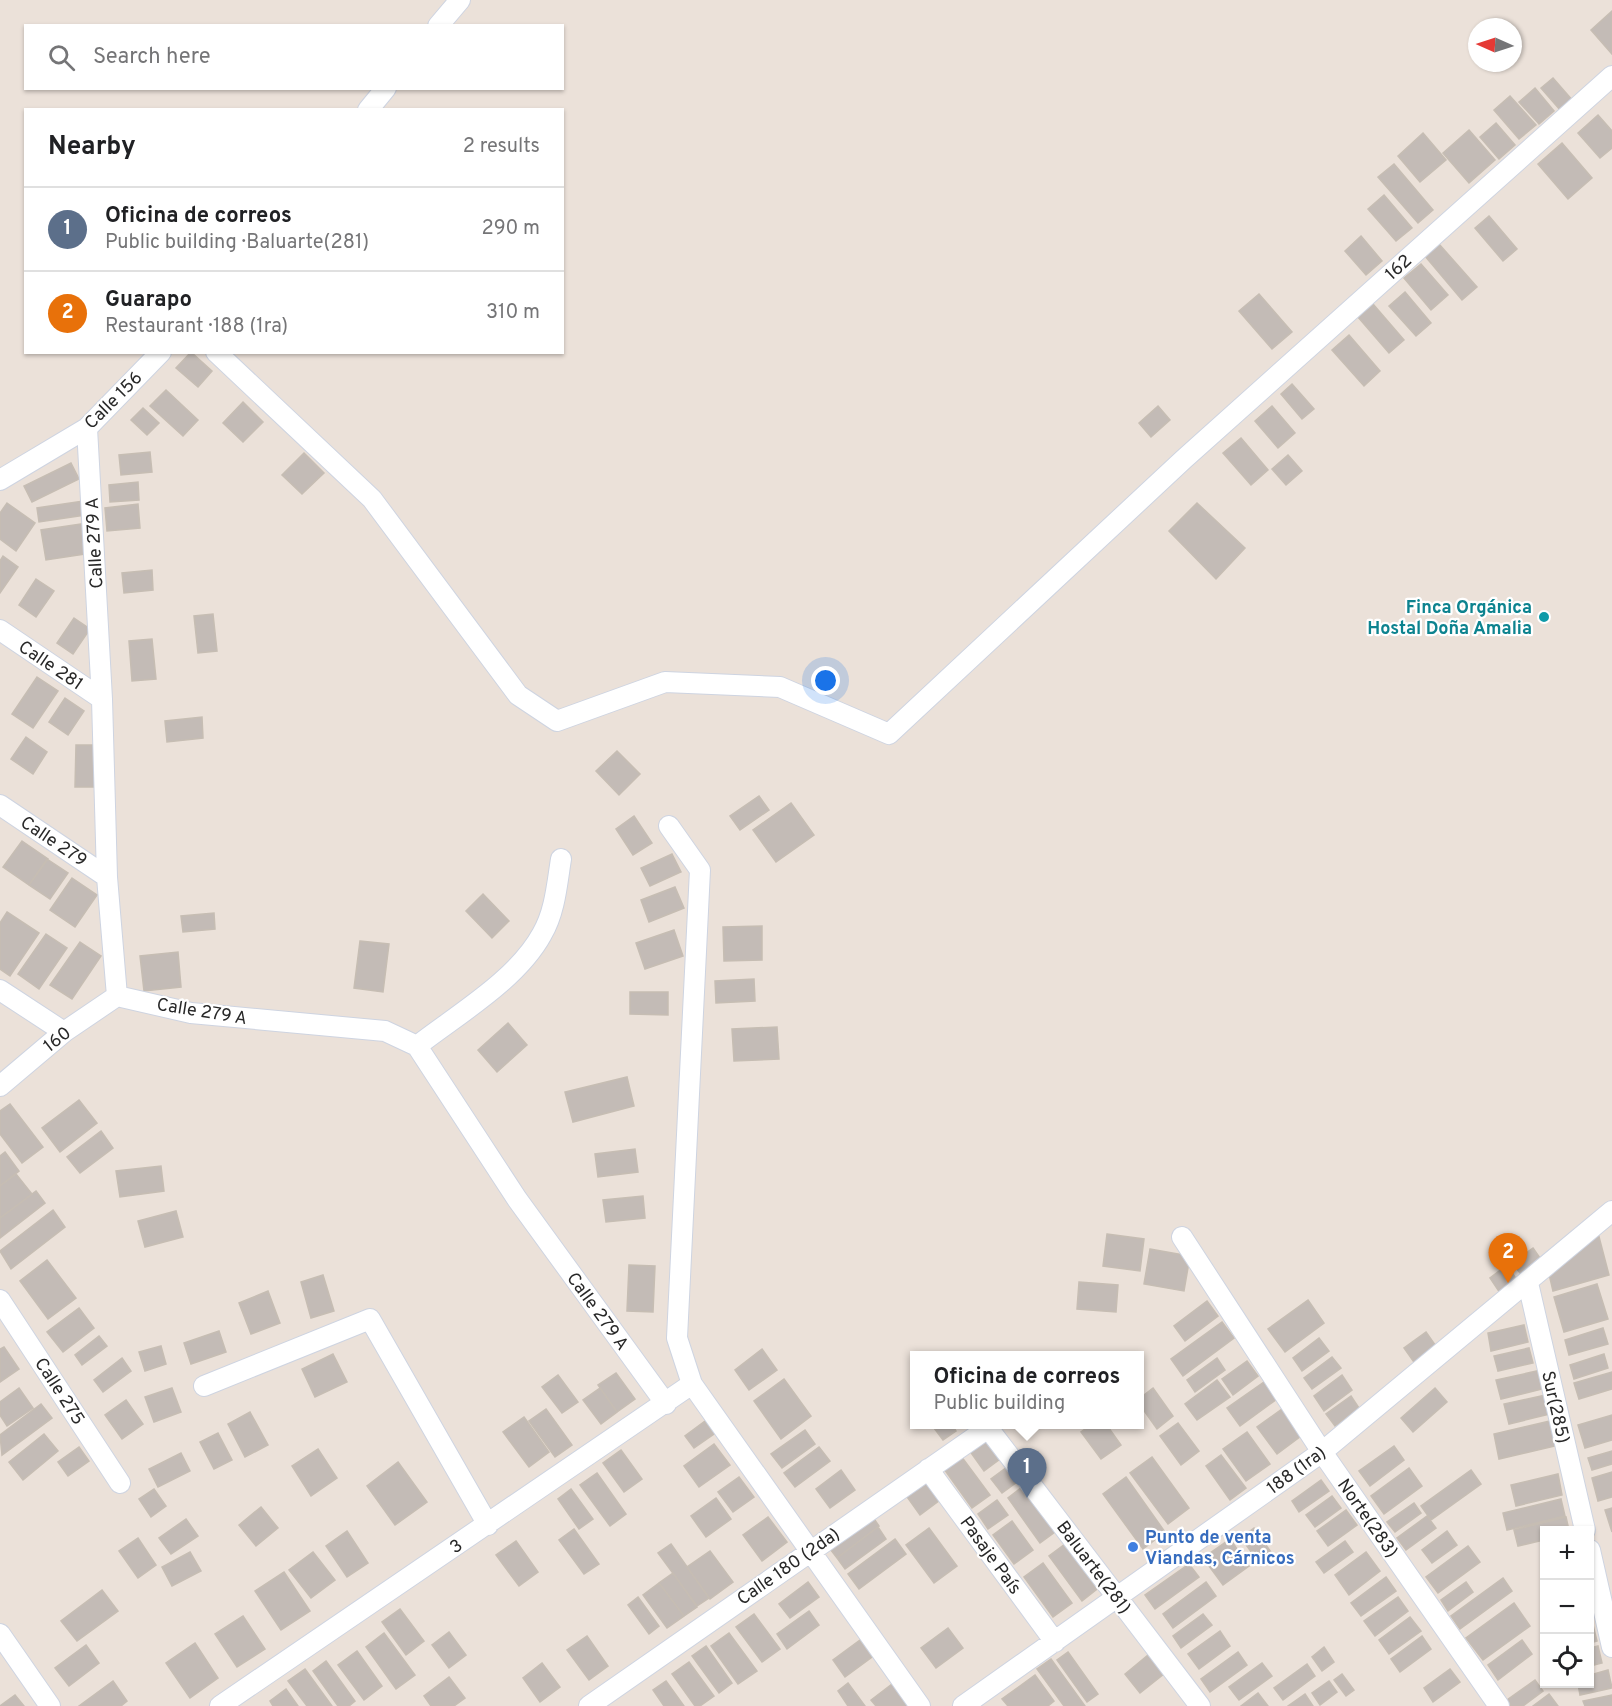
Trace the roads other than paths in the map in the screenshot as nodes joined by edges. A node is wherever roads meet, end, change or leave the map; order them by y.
1 (460, 0) edge
2 (440, 24) edge
3 (1612, 76) edge
4 (384, 90) edge
5 (370, 108) edge
6 (159, 354) edge
7 (218, 354) edge
8 (87, 428) junction
9 (0, 480) edge
10 (0, 630) edge
11 (102, 699) junction
12 (0, 805) edge
13 (669, 826) dead end
14 (561, 859) dead end
15 (107, 877) junction
16 (0, 990) edge
17 (117, 996) junction
18 (64, 1032) junction
19 (417, 1046) junction
20 (0, 1086) edge
21 (1612, 1211) edge
22 (1182, 1237) dead end
23 (1528, 1283) junction
24 (0, 1300) edge
25 (692, 1384) junction
26 (204, 1386) dead end
27 (666, 1404) junction
28 (987, 1429) edge
29 (989, 1429) edge
30 (1322, 1452) junction
31 (928, 1469) junction
32 (120, 1483) dead end
33 (488, 1525) junction
34 (1584, 1526) edge
35 (810, 1550) junction
36 (1594, 1568) edge
37 (1116, 1596) junction
38 (0, 1634) edge
39 (1055, 1642) junction
40 (1612, 1647) edge
41 (990, 1699) edge
42 (50, 1706) edge
43 (220, 1706) edge
44 (589, 1706) edge
45 (920, 1706) edge
46 (963, 1706) edge
47 (1200, 1706) edge
48 (1499, 1706) edge

1 - 2 street
3 - 7 street, 162
4 - 5 street
6 - 8 street, Calle 156
8 - 9 street, Calle 156
8 - 11 street, Calle 279 A
10 - 11 street, Calle 281
11 - 15 street, Calle 279 A
12 - 15 street, Calle 279
13 - 25 street
14 - 19 street
15 - 17 street, Calle 279 A
16 - 18 street
17 - 18 street, 160
17 - 19 street, Calle 279 A
18 - 20 street, 160
19 - 27 street, Calle 279 A
21 - 23 street, 188 (1ra)
22 - 30 street, Norte(283)
23 - 30 street, 188 (1ra)
23 - 34 street, Sur(285)
24 - 32 street, Calle 275
25 - 27 street, 3
25 - 35 street
26 - 33 street
27 - 33 street, 3
28 - 31 street, Calle 180 (2da)
29 - 37 street, Baluarte(281)
30 - 37 street, 188 (1ra)
30 - 48 street, Norte(283)
31 - 35 street, Calle 180 (2da)
31 - 39 street, Pasaje País
33 - 43 street, 3
35 - 44 street, Calle 180 (2da)
35 - 45 street
36 - 40 street
37 - 39 street, 188 (1ra)
37 - 47 street, Baluarte(281)
38 - 42 street
39 - 41 street, 188 (1ra)
41 - 46 street, 188 (1ra)

